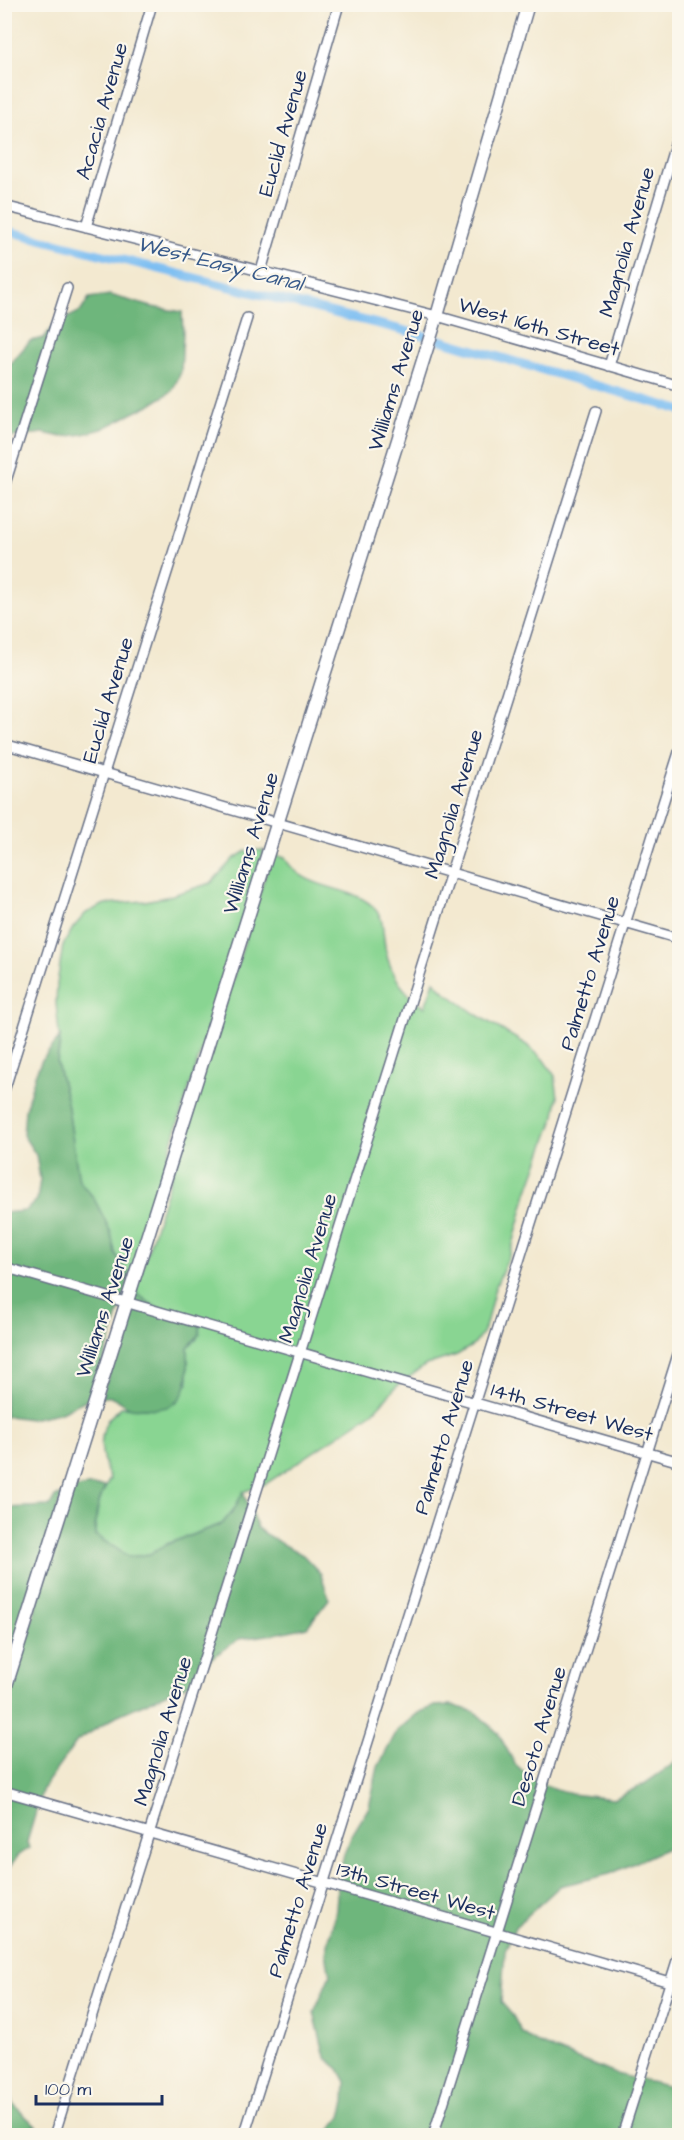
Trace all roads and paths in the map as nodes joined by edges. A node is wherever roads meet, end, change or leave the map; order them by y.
1 (152, 4) edge
2 (339, 4) edge
3 (528, 4) edge
4 (680, 128) edge
5 (4, 206) edge
6 (86, 227) junction
7 (261, 271) junction
8 (67, 288) dead end
9 (436, 316) junction
10 (247, 318) dead end
11 (609, 366) junction
12 (680, 386) edge
13 (596, 411) dead end
14 (4, 488) edge
15 (4, 744) edge
16 (680, 749) edge
17 (105, 773) junction
18 (277, 824) junction
19 (451, 873) junction
20 (625, 923) junction
21 (680, 939) edge
22 (4, 1091) edge
23 (4, 1268) edge
24 (127, 1303) junction
25 (680, 1348) edge
26 (300, 1353) junction
27 (474, 1403) junction
28 (647, 1452) junction
29 (680, 1462) edge
30 (4, 1692) edge
31 (4, 1791) edge
32 (149, 1833) junction
33 (323, 1883) junction
34 (497, 1932) junction
35 (680, 1951) edge
36 (675, 1983) edge
37 (54, 2136) edge
38 (244, 2136) edge
39 (433, 2136) edge
40 (622, 2136) edge

1 - 6 street, Acacia Avenue
2 - 7 street, Euclid Avenue
3 - 9 street, Williams Avenue
4 - 11 street, Magnolia Avenue
5 - 6 street, West 16th Street
6 - 7 street, West 16th Street
7 - 9 street, West 16th Street
8 - 14 street
9 - 11 street, West 16th Street
9 - 18 street, Williams Avenue
10 - 17 street, Euclid Avenue
11 - 12 street, West 16th Street
13 - 19 street, Magnolia Avenue
15 - 17 street
16 - 20 street, Palmetto Avenue
17 - 18 street
17 - 22 street, Euclid Avenue
18 - 19 street
18 - 24 street, Williams Avenue
19 - 20 street
19 - 26 street, Magnolia Avenue
20 - 21 street
20 - 27 street, Palmetto Avenue
23 - 24 street, 14th Street West
24 - 26 street, 14th Street West
24 - 30 street, Williams Avenue
25 - 28 street, Desoto Avenue
26 - 27 street, 14th Street West
26 - 32 street, Magnolia Avenue
27 - 28 street, 14th Street West
27 - 33 street, Palmetto Avenue
28 - 29 street, 14th Street West
28 - 34 street, Desoto Avenue
31 - 32 street, 13th Street West
32 - 33 street, 13th Street West
32 - 37 street, Magnolia Avenue
33 - 34 street, 13th Street West
33 - 38 street, Palmetto Avenue
34 - 36 street, 13th Street West
34 - 39 street, Desoto Avenue
35 - 36 street
36 - 40 street

